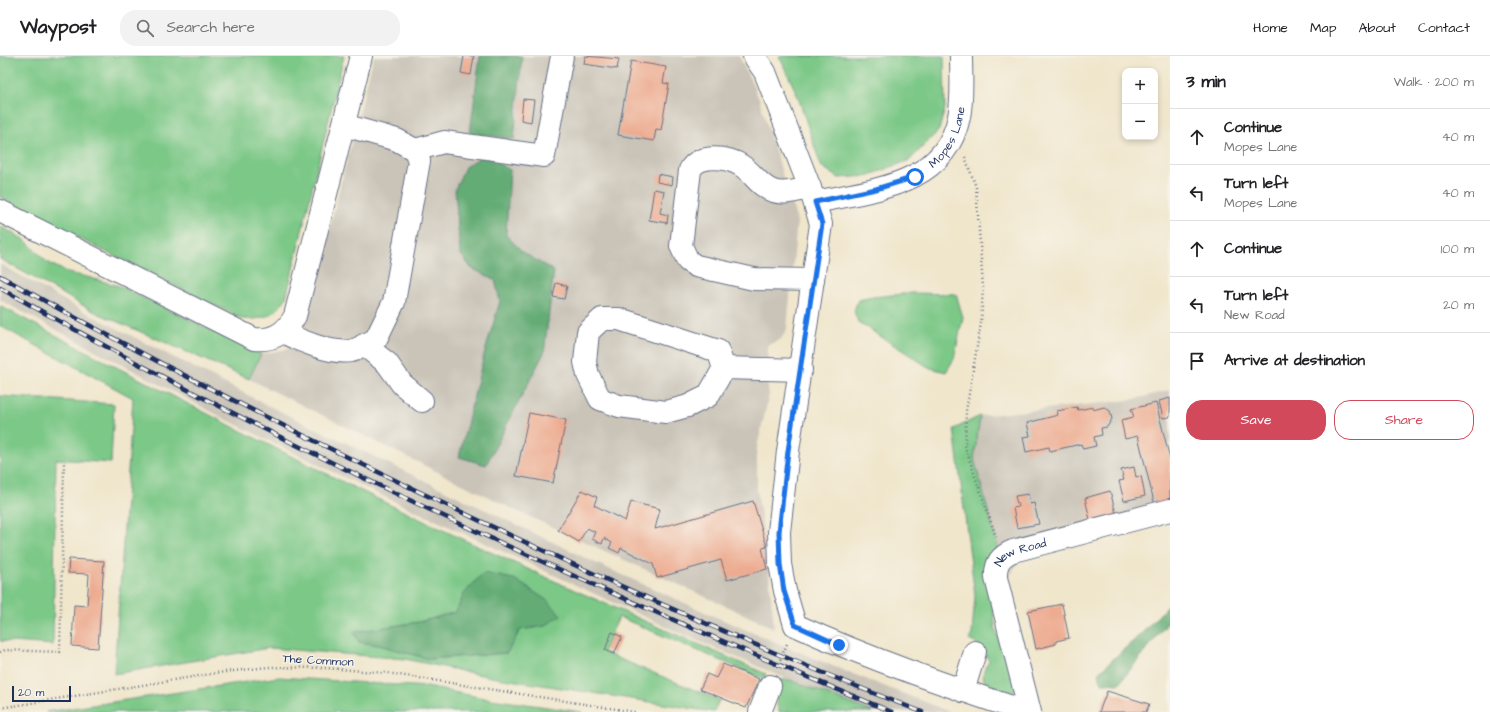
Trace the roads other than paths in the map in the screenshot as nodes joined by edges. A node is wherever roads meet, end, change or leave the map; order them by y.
1 (360, 56) edge
2 (562, 56) edge
3 (754, 56) edge
4 (961, 56) edge
5 (344, 125) junction
6 (415, 150) junction
7 (813, 195) junction
8 (0, 211) edge
9 (813, 280) junction
10 (283, 332) junction
11 (364, 345) junction
12 (724, 368) junction
13 (801, 370) junction
14 (422, 401) dead end
15 (1170, 510) edge
16 (976, 652) dead end
17 (770, 686) road end
18 (963, 691) junction
19 (760, 712) edge
20 (1027, 712) edge
21 (1030, 712) edge

1 - 5 street
2 - 6 street
3 - 7 street
4 - 7 street, Mopes Lane
5 - 6 street
5 - 10 street
6 - 11 street
7 - 9 street
7 - 9 street, Mopes Lane
8 - 10 street
9 - 13 street
10 - 11 street
11 - 14 street
12 - 12 street
12 - 13 street
13 - 18 street
15 - 21 street, New Road
16 - 18 street
17 - 19 street
18 - 20 street

